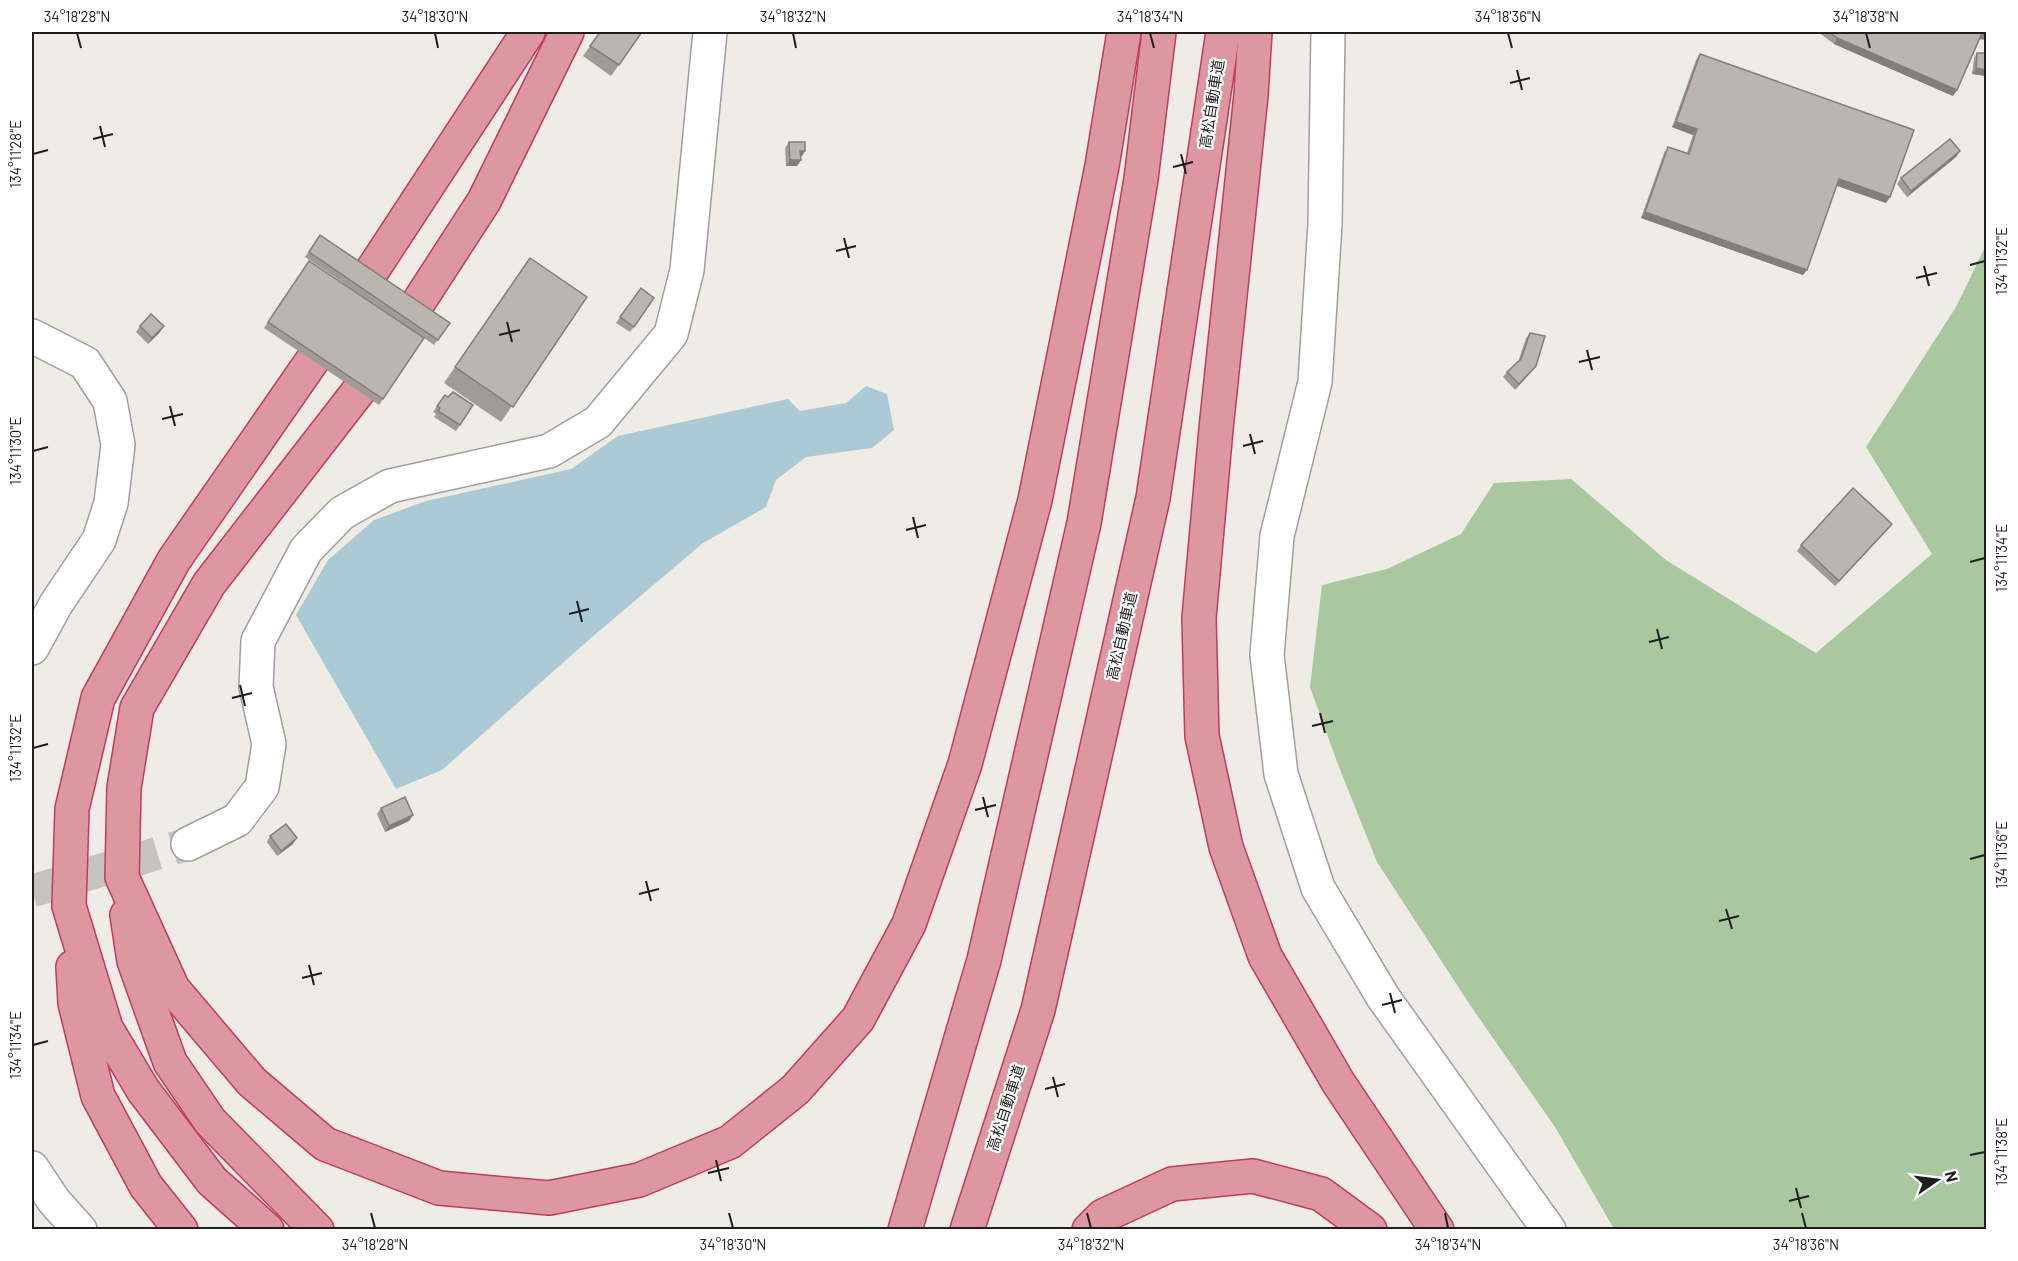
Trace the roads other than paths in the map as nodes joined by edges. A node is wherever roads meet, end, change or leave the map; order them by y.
1 (528, 32) edge
2 (567, 32) edge
3 (710, 32) edge
4 (1124, 32) edge
5 (1159, 32) edge
6 (1223, 32) edge
7 (1255, 32) edge
8 (1328, 32) edge
9 (32, 336) edge
10 (32, 648) edge
11 (188, 844) tunnel mouth
12 (122, 877) junction
13 (69, 906) junction
14 (32, 1168) edge
15 (80, 1230) edge
16 (181, 1230) edge
17 (267, 1230) edge
18 (316, 1230) edge
19 (905, 1230) edge
20 (967, 1230) edge
21 (1089, 1230) edge
22 (1370, 1230) edge
23 (1437, 1230) edge
24 (1549, 1230) edge

1 - 13 highway
2 - 12 highway
3 - 11 street
4 - 12 highway
5 - 19 highway
6 - 20 highway, 高松自動車道
7 - 23 highway
8 - 24 street
9 - 10 street
12 - 18 highway
13 - 16 highway
13 - 17 highway
14 - 15 street
21 - 22 highway

